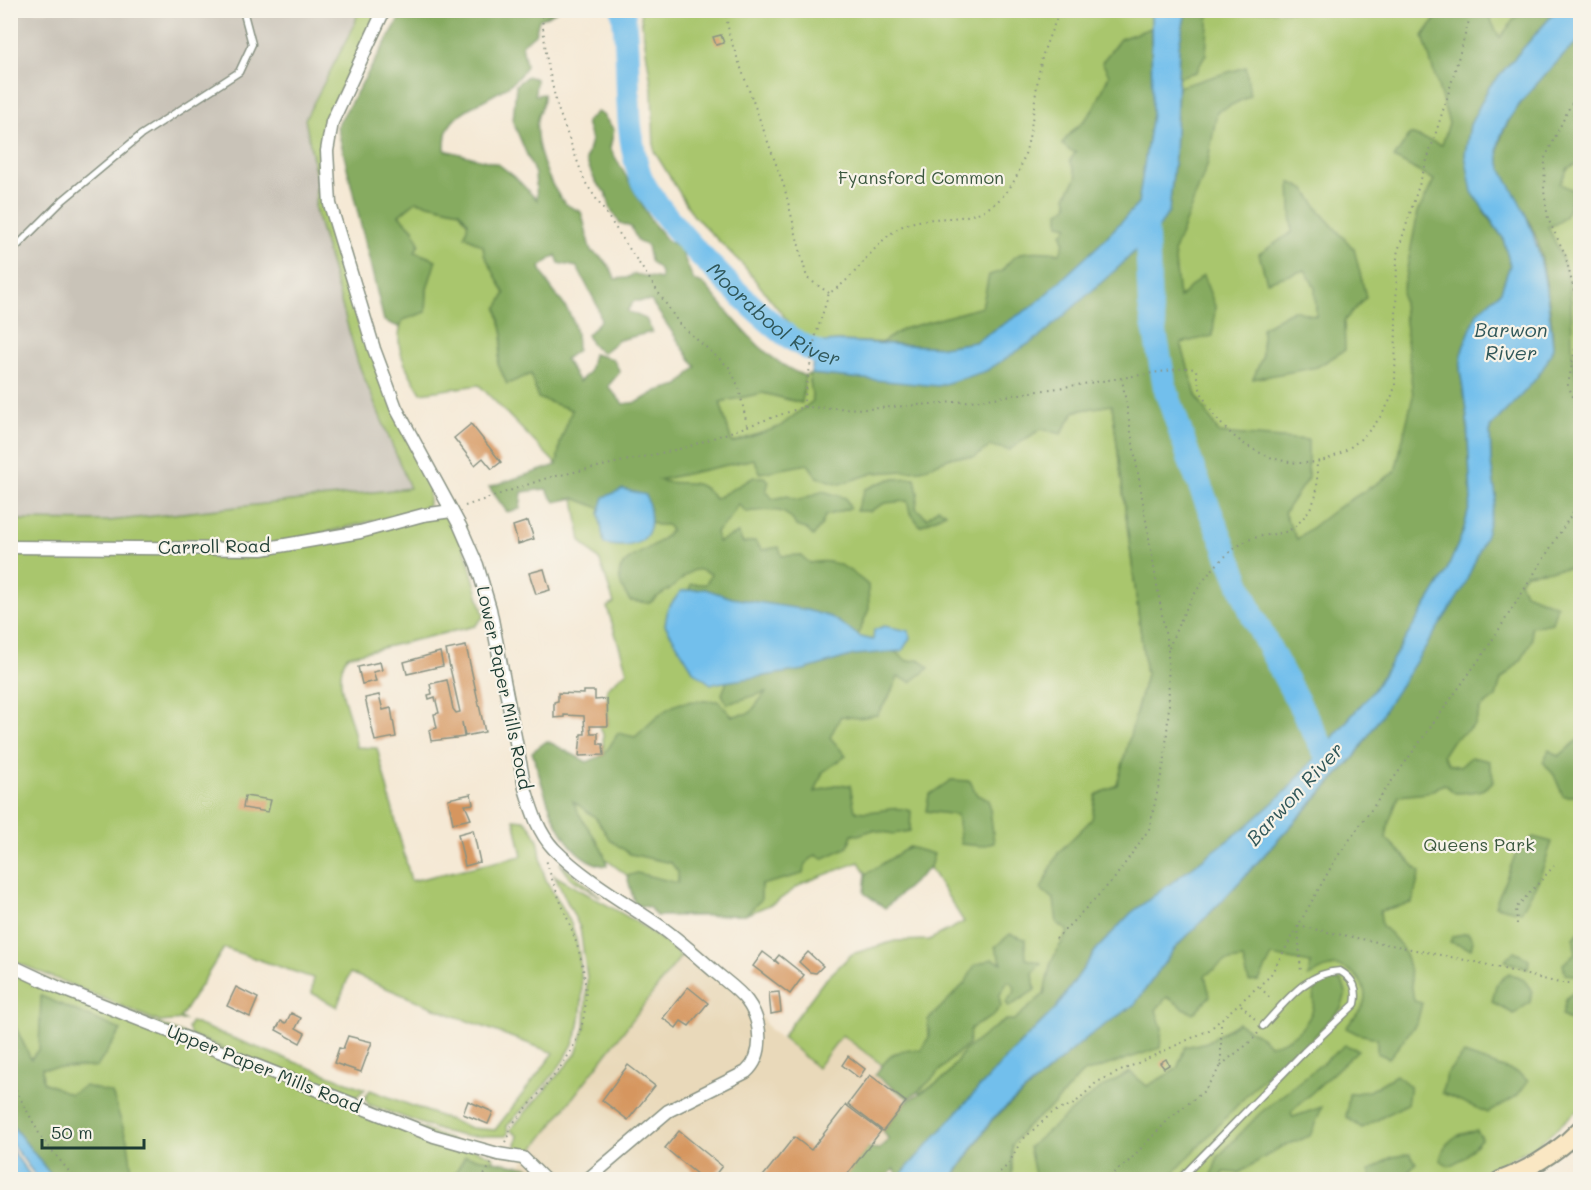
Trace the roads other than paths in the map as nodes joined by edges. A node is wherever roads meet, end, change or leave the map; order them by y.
1 (243, 10) edge
2 (384, 10) edge
3 (10, 253) edge
4 (450, 511) junction
5 (10, 547) edge
6 (10, 965) edge
7 (1263, 1026) road end
8 (1581, 1129) edge
9 (545, 1179) edge
10 (587, 1179) edge
11 (1179, 1179) edge
12 (1500, 1179) edge

1 - 3 lane
2 - 4 street, Lower Paper Mills Road
4 - 5 street, Carroll Road
4 - 10 street, Lower Paper Mills Road
6 - 9 street, Upper Paper Mills Road
7 - 11 lane
8 - 12 street

